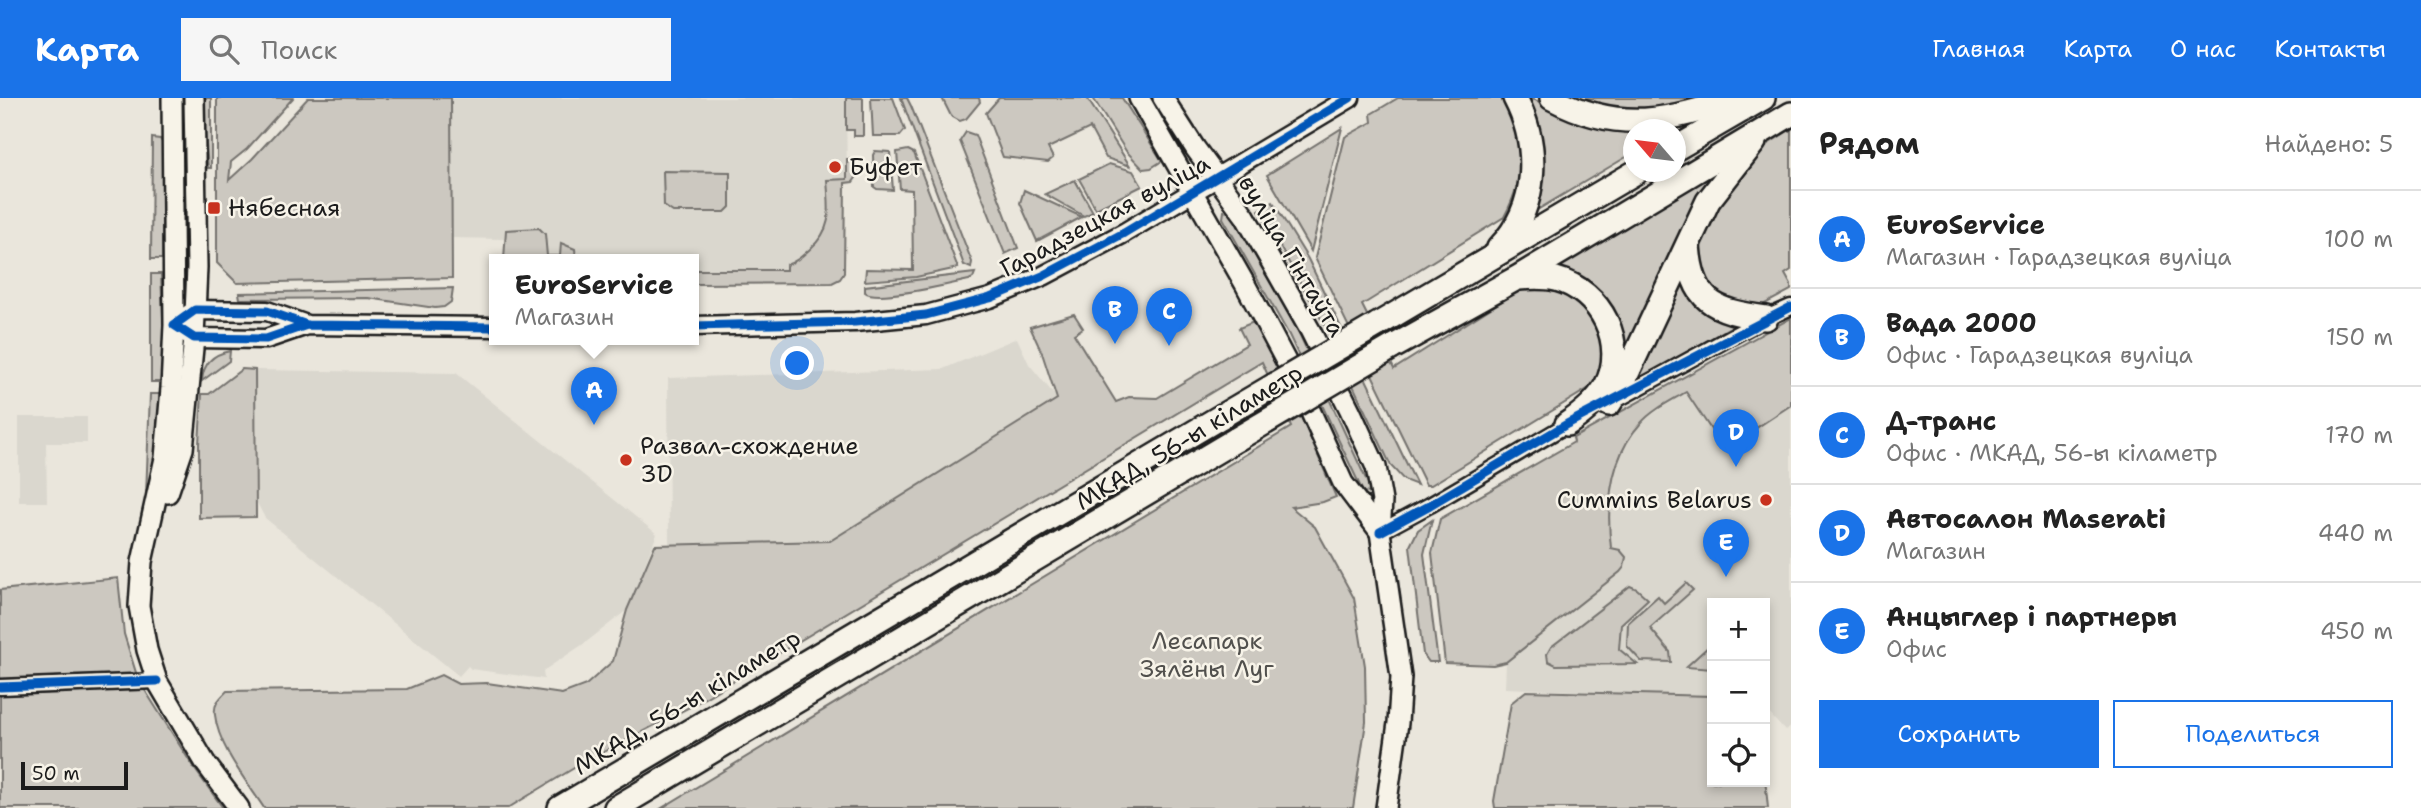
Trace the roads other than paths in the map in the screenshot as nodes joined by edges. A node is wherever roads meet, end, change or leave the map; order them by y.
1 (172, 98) edge
2 (194, 98) edge
3 (1139, 98) edge
4 (1163, 98) edge
5 (1350, 98) edge
6 (1516, 98) edge
7 (1552, 98) edge
8 (1738, 98) edge
9 (1763, 98) edge
10 (1791, 114) edge
11 (1768, 127) junction
12 (1686, 143) edge
13 (1217, 178) junction
14 (1623, 180) edge
15 (1194, 192) junction
16 (1688, 244) junction
17 (1490, 257) junction
18 (1517, 278) junction
19 (1791, 307) edge
20 (195, 310) junction
21 (1766, 318) junction
22 (174, 325) junction
23 (307, 325) junction
24 (699, 326) edge
25 (489, 327) edge
26 (194, 338) junction
27 (1609, 404) junction
28 (1567, 424) junction
29 (1380, 532) junction
30 (146, 545) junction
31 (158, 681) junction
32 (0, 687) edge
33 (239, 808) edge
34 (560, 808) edge
35 (616, 808) edge
36 (1386, 808) edge

1 - 22 main road
2 - 20 main road
3 - 15 main road
4 - 13 main road, вуліца Гінтаўта
5 - 13 street, Гарадзецкая вуліца
6 - 17 highway
7 - 8 highway
9 - 12 highway
10 - 11 highway, МКАД, 56-ы кіламетр
11 - 16 highway
11 - 18 highway, МКАД, 56-ы кіламетр
13 - 15 street, Гарадзецкая вуліца
13 - 29 main road, вуліца Гінтаўта
14 - 17 highway, МКАД, 56-ы кіламетр
15 - 24 street, Гарадзецкая вуліца
15 - 29 main road
16 - 21 highway
16 - 27 highway
17 - 34 highway, МКАД, 56-ы кіламетр, bridge
18 - 28 highway
18 - 35 highway, МКАД, 56-ы кіламетр, bridge
19 - 21 street
20 - 22 street
20 - 23 street
20 - 26 main road
21 - 27 street
22 - 26 street
22 - 30 main road
23 - 25 street
23 - 26 street
26 - 30 main road
27 - 28 street
28 - 29 street
29 - 36 main road, вуліца Гінтаўта
30 - 31 main road
31 - 32 street
31 - 33 main road

